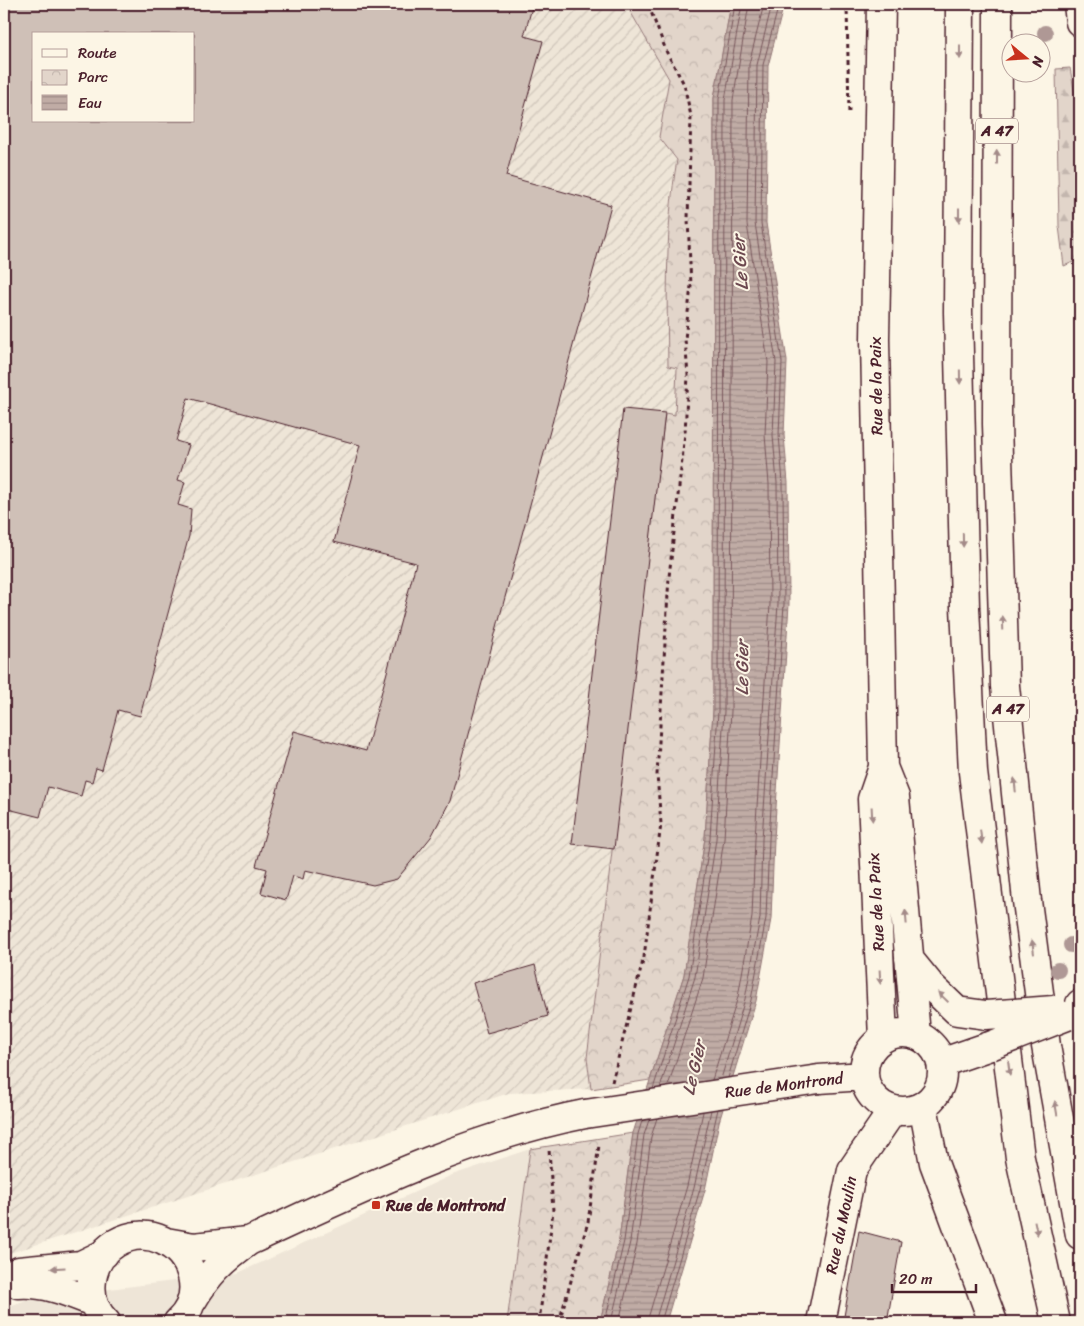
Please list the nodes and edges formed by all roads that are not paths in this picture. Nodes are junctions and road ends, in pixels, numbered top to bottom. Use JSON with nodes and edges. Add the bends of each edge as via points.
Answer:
{"nodes":[{"id":1,"x":881,"y":4,"type":"edge"},
{"id":2,"x":960,"y":4,"type":"edge"},
{"id":3,"x":998,"y":4,"type":"edge"},
{"id":4,"x":1078,"y":4,"type":"edge"},
{"id":5,"x":1080,"y":22,"type":"edge"},
{"id":6,"x":883,"y":767,"type":"junction"},
{"id":7,"x":909,"y":960,"type":"junction"},
{"id":8,"x":1072,"y":1008,"type":"edge"},
{"id":9,"x":916,"y":1035,"type":"junction"},
{"id":10,"x":883,"y":1038,"type":"junction"},
{"id":11,"x":941,"y":1063,"type":"junction"},
{"id":12,"x":864,"y":1076,"type":"junction"},
{"id":13,"x":923,"y":1106,"type":"junction"},
{"id":14,"x":893,"y":1110,"type":"junction"},
{"id":15,"x":1080,"y":1234,"type":"edge"},
{"id":16,"x":249,"y":1241,"type":"junction"},
{"id":17,"x":166,"y":1242,"type":"junction"},
{"id":18,"x":104,"y":1254,"type":"junction"},
{"id":19,"x":4,"y":1278,"type":"edge"},
{"id":20,"x":4,"y":1285,"type":"edge"},
{"id":21,"x":99,"y":1312,"type":"edge"},
{"id":22,"x":185,"y":1312,"type":"edge"},
{"id":23,"x":821,"y":1322,"type":"edge"},
{"id":24,"x":993,"y":1322,"type":"edge"},
{"id":25,"x":1056,"y":1322,"type":"edge"}],
"edges":[{"from":1,"to":6,"type":"main road","name":"Rue de la Paix","via":[[875,340]]},
{"from":2,"to":25,"type":"main road","number":"A 47","one_way":true,"via":[[958,312],[965,607],[973,772],[1020,1158]]},
{"from":15,"to":3,"type":"main road","number":"A 47","one_way":true,"via":[[1046,1046],[1027,901],[1006,686],[996,414]]},
{"from":4,"to":5,"type":"main road"},
{"from":7,"to":6,"type":"main road","name":"Rue de la Paix","one_way":true,"via":[[895,797]]},
{"from":6,"to":10,"type":"main road","name":"Rue de la Paix","one_way":true,"via":[[872,799]]},
{"from":8,"to":7,"type":"main road","one_way":true,"bridge":true,"via":[[986,1015],[957,1011]]},
{"from":7,"to":9,"type":"main road","name":"Rue de la Paix"},
{"from":8,"to":11,"type":"main road","bridge":true,"via":[[986,1047]]},
{"from":9,"to":10,"type":"main road","via":[[903,1032]]},
{"from":9,"to":11,"type":"main road","via":[[932,1046]]},
{"from":10,"to":12,"type":"main road","via":[[868,1054]]},
{"from":11,"to":13,"type":"main road","via":[[939,1087]]},
{"from":12,"to":14,"type":"main road","via":[[878,1103]]},
{"from":12,"to":16,"type":"main road","name":"Rue de Montrond","bridge":true,"via":[[819,1079],[546,1121],[424,1163]]},
{"from":13,"to":14,"type":"main road","via":[[908,1111]]},
{"from":13,"to":24,"type":"main road","via":[[934,1163]]},
{"from":14,"to":23,"type":"main road","name":"Rue du Moulin","via":[[852,1170]]},
{"from":16,"to":17,"type":"main road","name":"Rue de Montrond","via":[[194,1247]]},
{"from":16,"to":22,"type":"main road","name":"Rue de Montrond","via":[[227,1256],[206,1277]]},
{"from":17,"to":18,"type":"main road","name":"Rue de Montrond","via":[[150,1236],[133,1237],[116,1242]]},
{"from":17,"to":22,"type":"main road","via":[[180,1252],[189,1266],[194,1284]]},
{"from":18,"to":19,"type":"main road","name":"Rue de Montrond","one_way":true,"via":[[81,1265],[19,1270]]},
{"from":18,"to":21,"type":"main road","via":[[90,1287]]},
{"from":20,"to":21,"type":"main road","via":[[37,1284],[58,1288]]}]}
